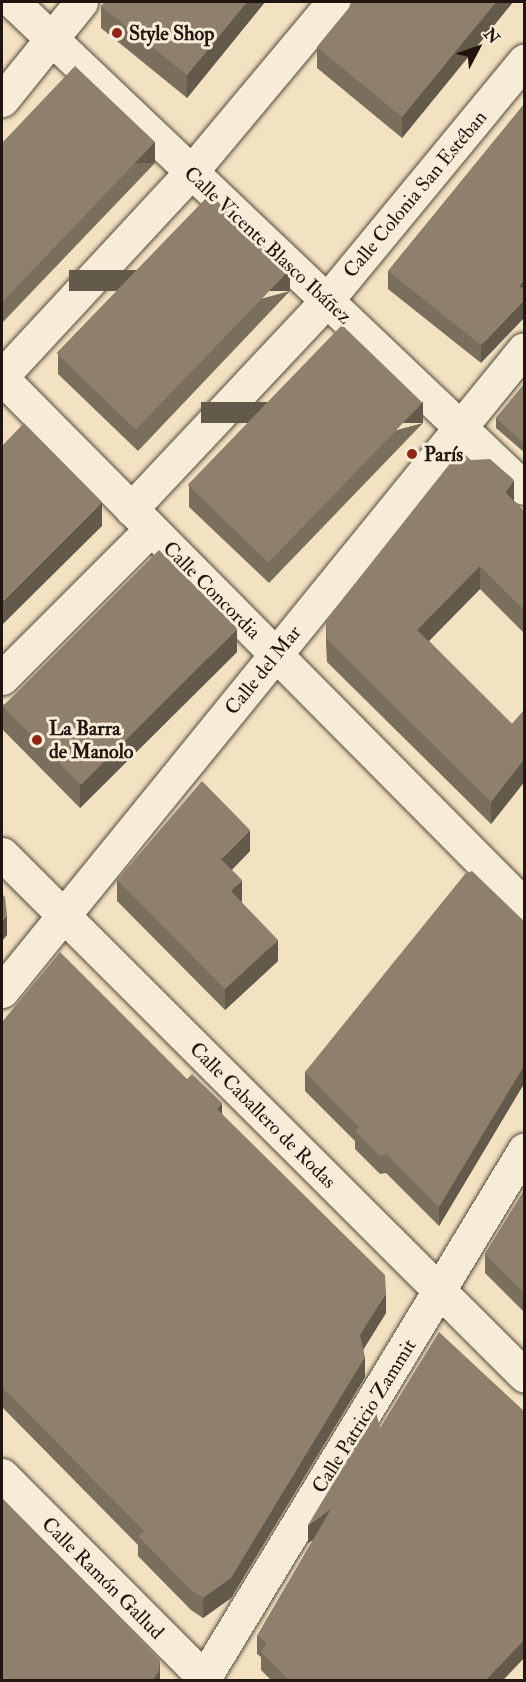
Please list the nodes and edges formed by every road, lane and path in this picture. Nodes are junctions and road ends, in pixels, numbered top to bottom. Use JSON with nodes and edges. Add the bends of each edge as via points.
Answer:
{"nodes":[{"id":1,"x":13,"y":2,"type":"edge"},
{"id":2,"x":81,"y":2,"type":"edge"},
{"id":3,"x":333,"y":2,"type":"edge"},
{"id":4,"x":51,"y":39,"type":"junction"},
{"id":5,"x":525,"y":61,"type":"edge"},
{"id":6,"x":2,"y":99,"type":"edge"},
{"id":7,"x":191,"y":172,"type":"junction"},
{"id":8,"x":327,"y":300,"type":"junction"},
{"id":9,"x":525,"y":349,"type":"edge"},
{"id":10,"x":6,"y":392,"type":"edge"},
{"id":11,"x":461,"y":428,"type":"junction"},
{"id":12,"x":525,"y":488,"type":"edge"},
{"id":13,"x":141,"y":519,"type":"junction"},
{"id":14,"x":276,"y":654,"type":"junction"},
{"id":15,"x":2,"y":678,"type":"edge"},
{"id":16,"x":2,"y":854,"type":"edge"},
{"id":17,"x":525,"y":904,"type":"edge"},
{"id":18,"x":62,"y":917,"type":"junction"},
{"id":19,"x":2,"y":991,"type":"edge"},
{"id":20,"x":525,"y":1150,"type":"edge"},
{"id":21,"x":441,"y":1291,"type":"junction"},
{"id":22,"x":525,"y":1376,"type":"edge"},
{"id":23,"x":2,"y":1475,"type":"edge"},
{"id":24,"x":204,"y":1680,"type":"edge"}],
"edges":[{"from":1,"to":4,"type":"street","name":"Calle Vicente Blasco Ibáñez"},
{"from":2,"to":4,"type":"street"},
{"from":3,"to":7,"type":"street"},
{"from":4,"to":6,"type":"street"},
{"from":4,"to":7,"type":"street","name":"Calle Vicente Blasco Ibáñez"},
{"from":5,"to":8,"type":"street","name":"Calle Colonia San Estéban"},
{"from":7,"to":8,"type":"street","name":"Calle Vicente Blasco Ibáñez"},
{"from":7,"to":10,"type":"street"},
{"from":8,"to":11,"type":"street","name":"Calle Vicente Blasco Ibáñez"},
{"from":8,"to":13,"type":"street","name":"Calle Colonia San Estéban"},
{"from":9,"to":11,"type":"street","name":"Calle del Mar"},
{"from":10,"to":13,"type":"street","name":"Calle Concordia"},
{"from":11,"to":12,"type":"street","name":"Calle Vicente Blasco Ibáñez"},
{"from":11,"to":14,"type":"street","name":"Calle del Mar"},
{"from":13,"to":14,"type":"street","name":"Calle Concordia"},
{"from":13,"to":15,"type":"street","name":"Calle Colonia San Estéban"},
{"from":14,"to":17,"type":"street","name":"Calle Concordia"},
{"from":14,"to":18,"type":"street","name":"Calle del Mar"},
{"from":16,"to":18,"type":"street","name":"Calle Caballero de Rodas"},
{"from":18,"to":19,"type":"street","name":"Calle del Mar"},
{"from":18,"to":21,"type":"street","name":"Calle Caballero de Rodas"},
{"from":20,"to":21,"type":"street","name":"Calle Patricio Zammit"},
{"from":21,"to":22,"type":"street","name":"Calle Caballero de Rodas"},
{"from":21,"to":24,"type":"street","name":"Calle Patricio Zammit"},
{"from":23,"to":24,"type":"street","name":"Calle Ramón Gallud"}]}
